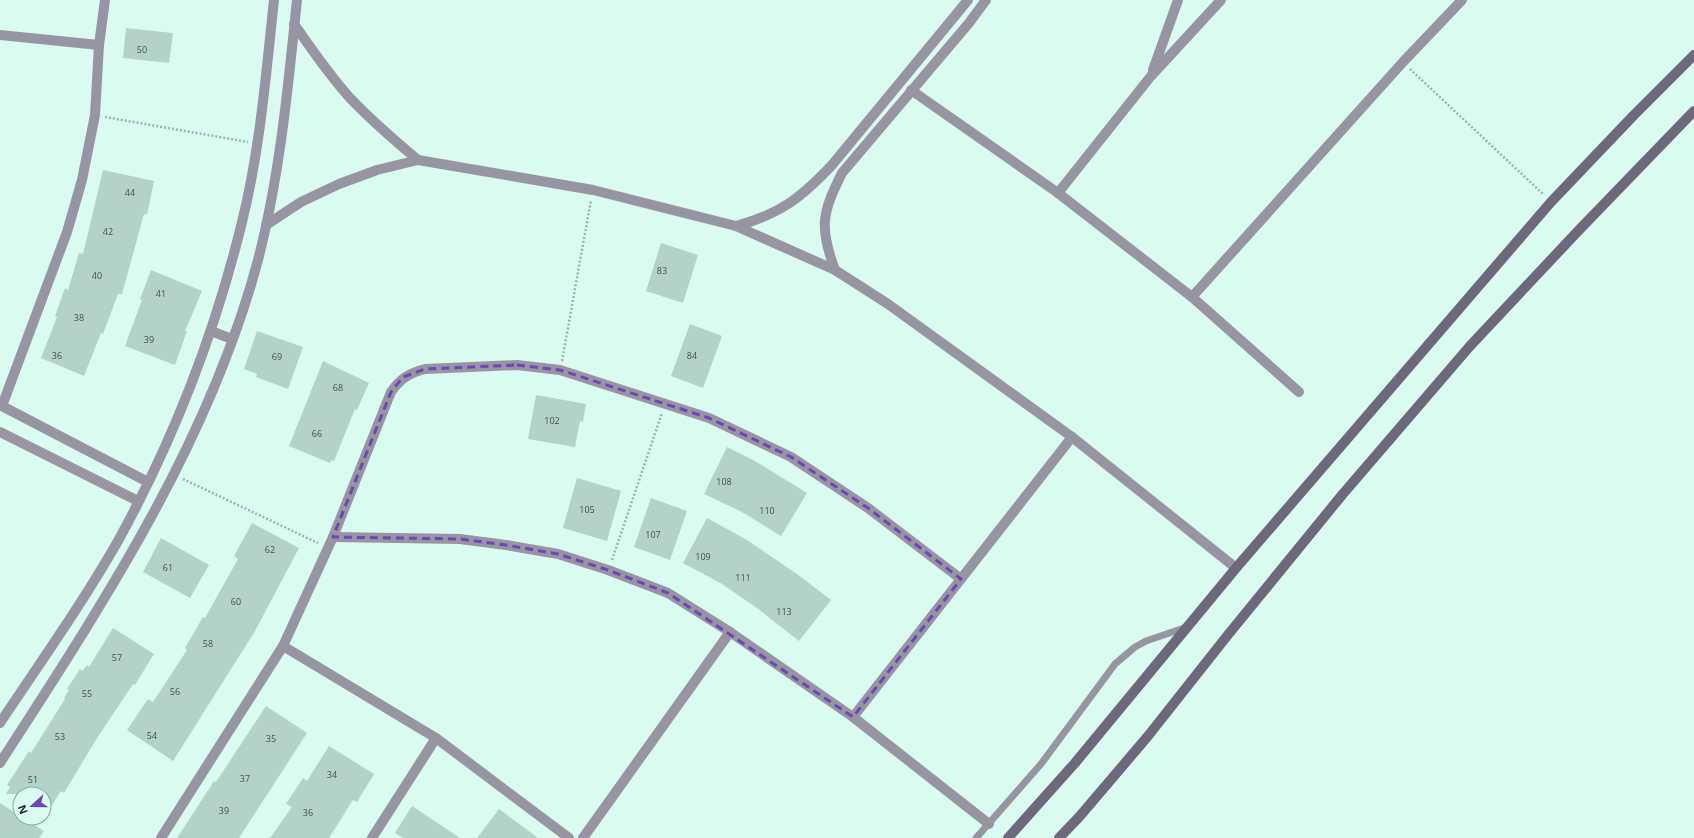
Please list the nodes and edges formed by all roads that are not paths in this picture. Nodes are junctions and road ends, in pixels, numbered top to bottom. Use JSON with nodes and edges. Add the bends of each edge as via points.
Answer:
{"nodes":[{"id":1,"x":105,"y":0,"type":"edge"},
{"id":2,"x":274,"y":0,"type":"edge"},
{"id":3,"x":297,"y":0,"type":"edge"},
{"id":4,"x":968,"y":0,"type":"edge"},
{"id":5,"x":986,"y":0,"type":"edge"},
{"id":6,"x":1178,"y":0,"type":"edge"},
{"id":7,"x":1221,"y":0,"type":"edge"},
{"id":8,"x":1462,"y":0,"type":"edge"},
{"id":9,"x":294,"y":24,"type":"junction"},
{"id":10,"x":0,"y":35,"type":"edge"},
{"id":11,"x":99,"y":45,"type":"junction"},
{"id":12,"x":1694,"y":55,"type":"edge"},
{"id":13,"x":1151,"y":76,"type":"junction"},
{"id":14,"x":910,"y":90,"type":"junction"},
{"id":15,"x":1694,"y":111,"type":"edge"},
{"id":16,"x":418,"y":160,"type":"junction"},
{"id":17,"x":832,"y":165,"type":"junction"},
{"id":18,"x":842,"y":172,"type":"junction"},
{"id":19,"x":1058,"y":193,"type":"junction"},
{"id":20,"x":266,"y":224,"type":"junction"},
{"id":21,"x":736,"y":226,"type":"junction"},
{"id":22,"x":835,"y":270,"type":"junction"},
{"id":23,"x":1192,"y":297,"type":"junction"},
{"id":24,"x":211,"y":331,"type":"junction"},
{"id":25,"x":232,"y":339,"type":"junction"},
{"id":26,"x":1299,"y":392,"type":"dead end"},
{"id":27,"x":1,"y":406,"type":"edge"},
{"id":28,"x":0,"y":432,"type":"edge"},
{"id":29,"x":1072,"y":437,"type":"junction"},
{"id":30,"x":148,"y":482,"type":"junction"},
{"id":31,"x":138,"y":501,"type":"junction"},
{"id":32,"x":333,"y":537,"type":"junction"},
{"id":33,"x":1236,"y":568,"type":"junction"},
{"id":34,"x":961,"y":579,"type":"junction"},
{"id":35,"x":1189,"y":626,"type":"junction"},
{"id":36,"x":730,"y":632,"type":"junction"},
{"id":37,"x":283,"y":646,"type":"junction"},
{"id":38,"x":854,"y":717,"type":"junction"},
{"id":39,"x":0,"y":723,"type":"edge"},
{"id":40,"x":436,"y":738,"type":"junction"},
{"id":41,"x":0,"y":763,"type":"edge"},
{"id":42,"x":989,"y":824,"type":"junction"},
{"id":43,"x":161,"y":838,"type":"edge"},
{"id":44,"x":372,"y":838,"type":"edge"},
{"id":45,"x":569,"y":838,"type":"edge"},
{"id":46,"x":583,"y":838,"type":"edge"},
{"id":47,"x":976,"y":838,"type":"edge"},
{"id":48,"x":1008,"y":838,"type":"edge"},
{"id":49,"x":1059,"y":838,"type":"edge"}],
"edges":[{"from":1,"to":11,"type":"street"},
{"from":2,"to":24,"type":"street","via":[[258,144],[243,221]]},
{"from":3,"to":9,"type":"street"},
{"from":4,"to":17,"type":"street"},
{"from":5,"to":14,"type":"street"},
{"from":6,"to":13,"type":"street"},
{"from":7,"to":13,"type":"street"},
{"from":8,"to":23,"type":"street"},
{"from":9,"to":16,"type":"street","via":[[320,62],[350,98],[382,130]]},
{"from":9,"to":20,"type":"street","via":[[278,162]]},
{"from":10,"to":11,"type":"street"},
{"from":11,"to":27,"type":"street","via":[[95,115],[82,180],[67,232]]},
{"from":12,"to":33,"type":"street","via":[[1551,202]]},
{"from":13,"to":19,"type":"street"},
{"from":14,"to":18,"type":"street"},
{"from":14,"to":19,"type":"street"},
{"from":15,"to":49,"type":"street","via":[[1470,346],[1342,495],[1148,736]]},
{"from":16,"to":20,"type":"street","via":[[377,170],[338,184],[301,202]]},
{"from":16,"to":21,"type":"street","via":[[593,190]]},
{"from":17,"to":18,"type":"street"},
{"from":17,"to":21,"type":"street","via":[[796,200],[764,218]]},
{"from":18,"to":22,"type":"street","via":[[830,196],[824,220],[825,237]]},
{"from":19,"to":23,"type":"street"},
{"from":20,"to":25,"type":"street","via":[[258,260]]},
{"from":21,"to":22,"type":"street"},
{"from":22,"to":29,"type":"street","via":[[888,304]]},
{"from":23,"to":26,"type":"street"},
{"from":24,"to":25,"type":"street"},
{"from":24,"to":30,"type":"street"},
{"from":25,"to":41,"type":"street","via":[[212,391],[174,475],[107,595]]},
{"from":27,"to":30,"type":"street"},
{"from":28,"to":31,"type":"street"},
{"from":29,"to":33,"type":"street"},
{"from":29,"to":34,"type":"street"},
{"from":30,"to":31,"type":"street"},
{"from":31,"to":39,"type":"street","via":[[91,586]]},
{"from":32,"to":34,"type":"street","via":[[391,392],[403,377],[425,369],[517,365],[560,370],[710,418],[791,457],[868,508]]},
{"from":32,"to":36,"type":"street","via":[[460,539],[506,544],[558,554],[668,593]]},
{"from":32,"to":37,"type":"street"},
{"from":33,"to":35,"type":"street"},
{"from":34,"to":38,"type":"street"},
{"from":35,"to":42,"type":"lane","via":[[1146,640],[1124,655],[1046,759]]},
{"from":35,"to":48,"type":"street","via":[[1071,769]]},
{"from":36,"to":38,"type":"street"},
{"from":36,"to":46,"type":"street"},
{"from":37,"to":40,"type":"street"},
{"from":37,"to":43,"type":"street"},
{"from":38,"to":42,"type":"street"},
{"from":40,"to":44,"type":"street"},
{"from":40,"to":45,"type":"street"},
{"from":42,"to":47,"type":"lane"}]}
